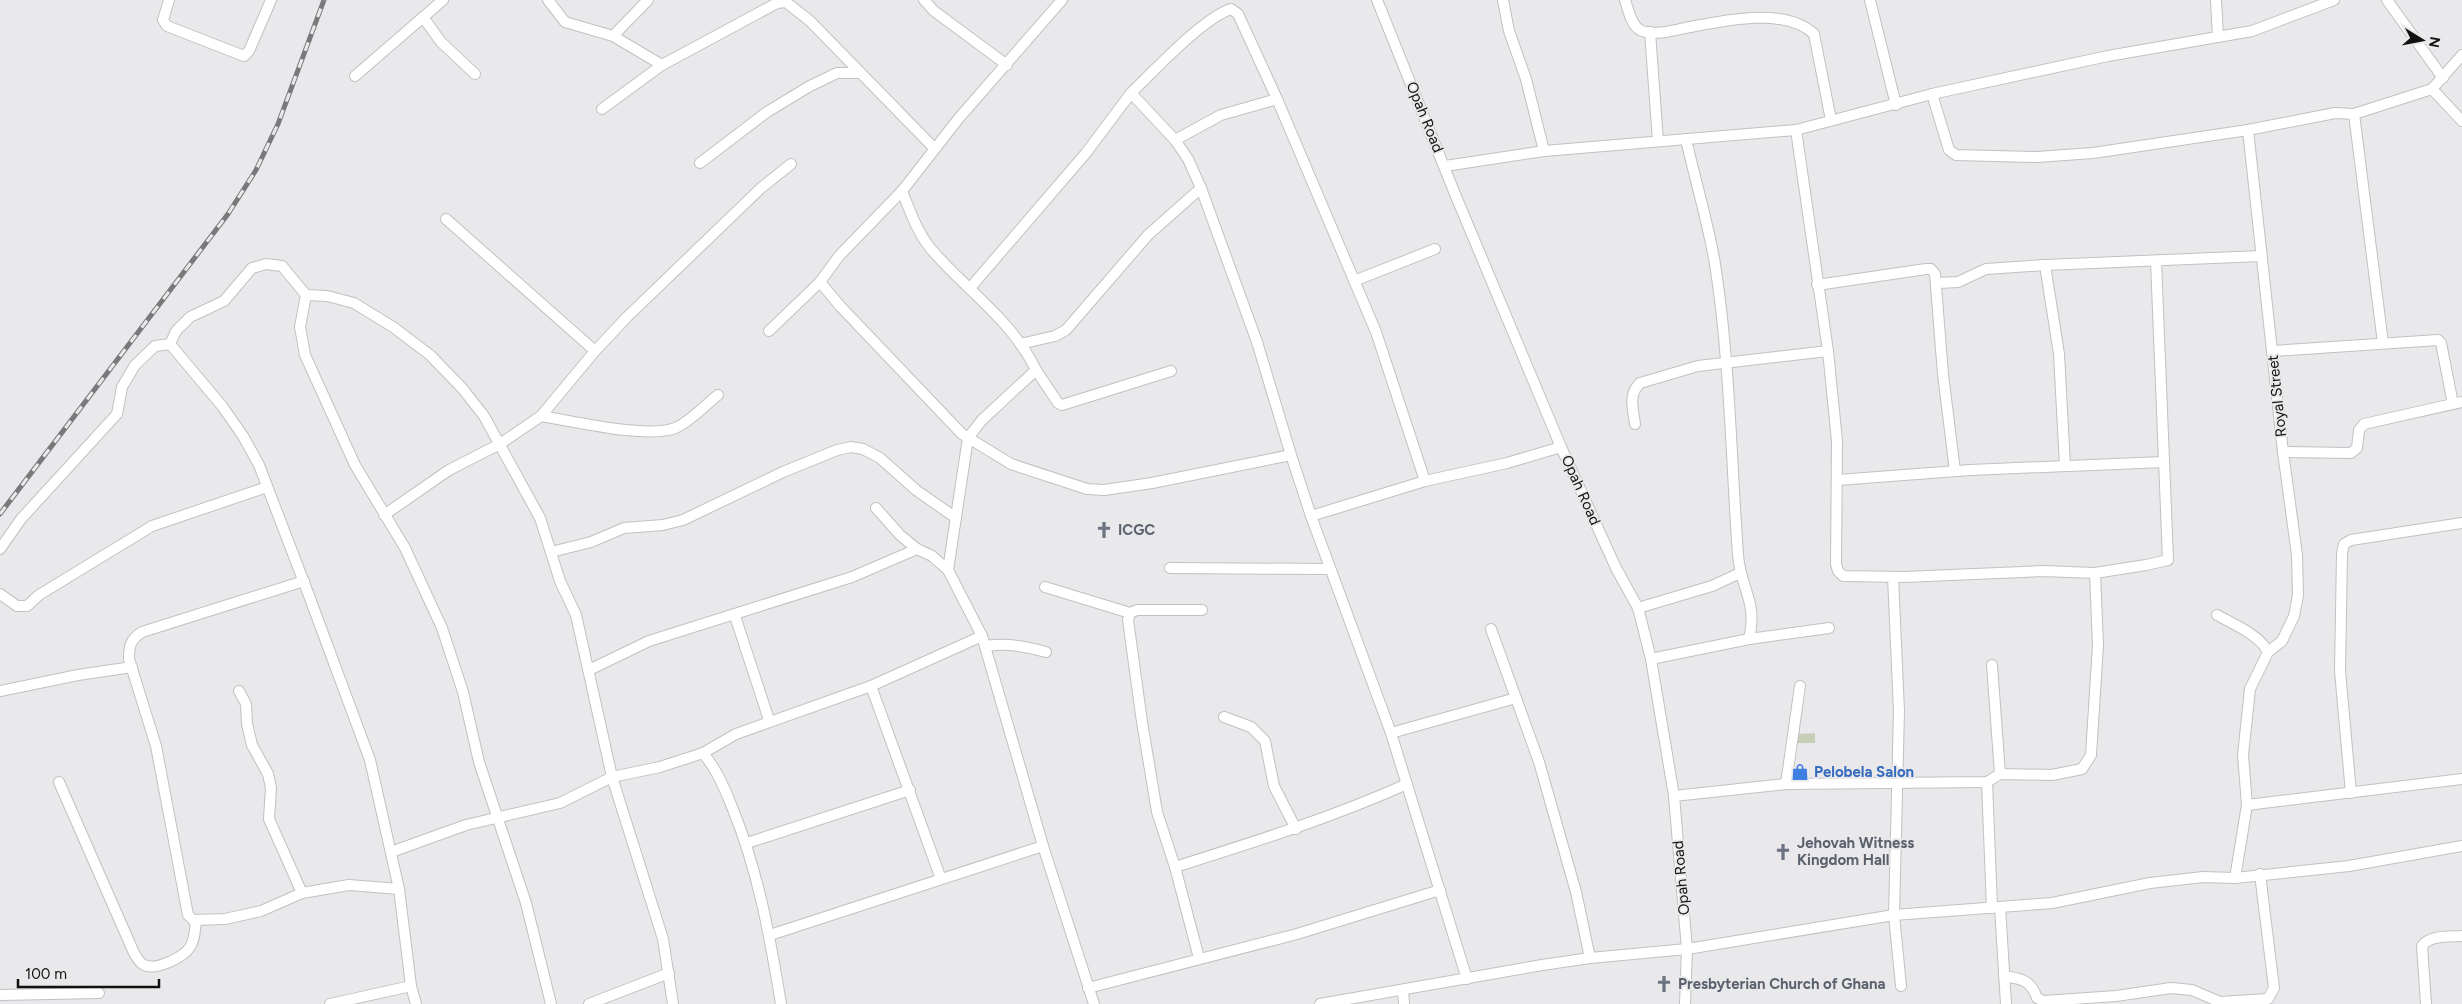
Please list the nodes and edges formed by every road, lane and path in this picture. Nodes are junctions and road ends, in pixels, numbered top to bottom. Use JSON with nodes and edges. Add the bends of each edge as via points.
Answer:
{"nodes":[{"id":1,"x":169,"y":0,"type":"edge"},
{"id":2,"x":271,"y":0,"type":"edge"},
{"id":3,"x":443,"y":0,"type":"edge"},
{"id":4,"x":548,"y":0,"type":"edge"},
{"id":5,"x":648,"y":0,"type":"edge"},
{"id":6,"x":924,"y":0,"type":"edge"},
{"id":7,"x":1062,"y":0,"type":"edge"},
{"id":8,"x":1377,"y":0,"type":"edge"},
{"id":9,"x":1503,"y":0,"type":"edge"},
{"id":10,"x":1624,"y":0,"type":"edge"},
{"id":11,"x":1870,"y":0,"type":"edge"},
{"id":12,"x":2216,"y":0,"type":"edge"},
{"id":13,"x":2334,"y":0,"type":"edge"},
{"id":14,"x":2387,"y":0,"type":"edge"},
{"id":15,"x":422,"y":17,"type":"junction"},
{"id":16,"x":1650,"y":32,"type":"junction"},
{"id":17,"x":613,"y":36,"type":"junction"},
{"id":18,"x":2218,"y":37,"type":"junction"},
{"id":19,"x":2462,"y":55,"type":"edge"},
{"id":20,"x":662,"y":65,"type":"junction"},
{"id":21,"x":1007,"y":65,"type":"junction"},
{"id":22,"x":859,"y":73,"type":"junction"},
{"id":23,"x":476,"y":74,"type":"dead end"},
{"id":24,"x":355,"y":76,"type":"dead end"},
{"id":25,"x":2442,"y":78,"type":"junction"},
{"id":26,"x":2432,"y":89,"type":"junction"},
{"id":27,"x":1131,"y":93,"type":"junction"},
{"id":28,"x":1932,"y":94,"type":"junction"},
{"id":29,"x":1277,"y":99,"type":"junction"},
{"id":30,"x":1896,"y":105,"type":"junction"},
{"id":31,"x":602,"y":109,"type":"dead end"},
{"id":32,"x":2354,"y":114,"type":"junction"},
{"id":33,"x":1831,"y":120,"type":"junction"},
{"id":34,"x":2462,"y":121,"type":"edge"},
{"id":35,"x":1796,"y":130,"type":"junction"},
{"id":36,"x":2248,"y":130,"type":"junction"},
{"id":37,"x":1686,"y":139,"type":"junction"},
{"id":38,"x":1175,"y":140,"type":"junction"},
{"id":39,"x":1658,"y":141,"type":"junction"},
{"id":40,"x":934,"y":148,"type":"junction"},
{"id":41,"x":1544,"y":151,"type":"junction"},
{"id":42,"x":700,"y":163,"type":"dead end"},
{"id":43,"x":791,"y":164,"type":"dead end"},
{"id":44,"x":1445,"y":166,"type":"junction"},
{"id":45,"x":1201,"y":188,"type":"junction"},
{"id":46,"x":902,"y":191,"type":"junction"},
{"id":47,"x":446,"y":218,"type":"dead end"},
{"id":48,"x":1435,"y":249,"type":"dead end"},
{"id":49,"x":2261,"y":256,"type":"junction"},
{"id":50,"x":2156,"y":262,"type":"junction"},
{"id":51,"x":2044,"y":266,"type":"junction"},
{"id":52,"x":1354,"y":281,"type":"junction"},
{"id":53,"x":820,"y":282,"type":"junction"},
{"id":54,"x":1938,"y":283,"type":"junction"},
{"id":55,"x":1817,"y":285,"type":"junction"},
{"id":56,"x":970,"y":288,"type":"junction"},
{"id":57,"x":306,"y":294,"type":"junction"},
{"id":58,"x":769,"y":331,"type":"dead end"},
{"id":59,"x":170,"y":344,"type":"junction"},
{"id":60,"x":1020,"y":344,"type":"junction"},
{"id":61,"x":2383,"y":344,"type":"junction"},
{"id":62,"x":1828,"y":350,"type":"junction"},
{"id":63,"x":595,"y":351,"type":"junction"},
{"id":64,"x":2273,"y":351,"type":"junction"},
{"id":65,"x":1726,"y":362,"type":"junction"},
{"id":66,"x":1036,"y":370,"type":"junction"},
{"id":67,"x":1171,"y":371,"type":"dead end"},
{"id":68,"x":718,"y":395,"type":"dead end"},
{"id":69,"x":2457,"y":403,"type":"edge"},
{"id":70,"x":541,"y":416,"type":"junction"},
{"id":71,"x":1635,"y":424,"type":"dead end"},
{"id":72,"x":968,"y":438,"type":"junction"},
{"id":73,"x":500,"y":444,"type":"junction"},
{"id":74,"x":1561,"y":447,"type":"junction"},
{"id":75,"x":2283,"y":452,"type":"junction"},
{"id":76,"x":1291,"y":455,"type":"junction"},
{"id":77,"x":2164,"y":462,"type":"junction"},
{"id":78,"x":2065,"y":466,"type":"junction"},
{"id":79,"x":1955,"y":471,"type":"junction"},
{"id":80,"x":1838,"y":480,"type":"junction"},
{"id":81,"x":1425,"y":481,"type":"junction"},
{"id":82,"x":267,"y":487,"type":"junction"},
{"id":83,"x":876,"y":508,"type":"dead end"},
{"id":84,"x":384,"y":515,"type":"junction"},
{"id":85,"x":1311,"y":516,"type":"junction"},
{"id":86,"x":956,"y":518,"type":"junction"},
{"id":87,"x":2462,"y":522,"type":"edge"},
{"id":88,"x":0,"y":549,"type":"edge"},
{"id":89,"x":917,"y":549,"type":"junction"},
{"id":90,"x":551,"y":552,"type":"junction"},
{"id":91,"x":1170,"y":568,"type":"dead end"},
{"id":92,"x":1330,"y":569,"type":"junction"},
{"id":93,"x":948,"y":570,"type":"junction"},
{"id":94,"x":1740,"y":573,"type":"junction"},
{"id":95,"x":2095,"y":573,"type":"junction"},
{"id":96,"x":1893,"y":577,"type":"junction"},
{"id":97,"x":304,"y":580,"type":"junction"},
{"id":98,"x":1045,"y":587,"type":"dead end"},
{"id":99,"x":0,"y":594,"type":"edge"},
{"id":100,"x":1638,"y":608,"type":"junction"},
{"id":101,"x":1202,"y":610,"type":"dead end"},
{"id":102,"x":1130,"y":613,"type":"junction"},
{"id":103,"x":2217,"y":615,"type":"dead end"},
{"id":104,"x":735,"y":616,"type":"junction"},
{"id":105,"x":1829,"y":628,"type":"dead end"},
{"id":106,"x":1491,"y":629,"type":"dead end"},
{"id":107,"x":1749,"y":639,"type":"junction"},
{"id":108,"x":983,"y":641,"type":"junction"},
{"id":109,"x":1046,"y":652,"type":"dead end"},
{"id":110,"x":2268,"y":652,"type":"junction"},
{"id":111,"x":1651,"y":660,"type":"junction"},
{"id":112,"x":1992,"y":665,"type":"dead end"},
{"id":113,"x":132,"y":667,"type":"junction"},
{"id":114,"x":589,"y":670,"type":"junction"},
{"id":115,"x":871,"y":686,"type":"junction"},
{"id":116,"x":1800,"y":686,"type":"dead end"},
{"id":117,"x":239,"y":691,"type":"dead end"},
{"id":118,"x":0,"y":692,"type":"edge"},
{"id":119,"x":1516,"y":698,"type":"junction"},
{"id":120,"x":1224,"y":717,"type":"dead end"},
{"id":121,"x":769,"y":720,"type":"junction"},
{"id":122,"x":1391,"y":733,"type":"junction"},
{"id":123,"x":703,"y":753,"type":"junction"},
{"id":124,"x":2000,"y":774,"type":"junction"},
{"id":125,"x":612,"y":777,"type":"junction"},
{"id":126,"x":2462,"y":779,"type":"edge"},
{"id":127,"x":59,"y":782,"type":"dead end"},
{"id":128,"x":1987,"y":782,"type":"junction"},
{"id":129,"x":1896,"y":783,"type":"junction"},
{"id":130,"x":1406,"y":784,"type":"junction"},
{"id":131,"x":1786,"y":784,"type":"junction"},
{"id":132,"x":910,"y":790,"type":"junction"},
{"id":133,"x":2352,"y":793,"type":"junction"},
{"id":134,"x":1674,"y":796,"type":"junction"},
{"id":135,"x":2247,"y":805,"type":"junction"},
{"id":136,"x":498,"y":818,"type":"junction"},
{"id":137,"x":1296,"y":829,"type":"junction"},
{"id":138,"x":747,"y":843,"type":"junction"},
{"id":139,"x":1043,"y":846,"type":"junction"},
{"id":140,"x":2462,"y":846,"type":"edge"},
{"id":141,"x":391,"y":852,"type":"junction"},
{"id":142,"x":1175,"y":867,"type":"junction"},
{"id":143,"x":2260,"y":874,"type":"junction"},
{"id":144,"x":2235,"y":878,"type":"junction"},
{"id":145,"x":941,"y":879,"type":"junction"},
{"id":146,"x":399,"y":889,"type":"junction"},
{"id":147,"x":1440,"y":890,"type":"junction"},
{"id":148,"x":302,"y":893,"type":"junction"},
{"id":149,"x":1996,"y":908,"type":"junction"},
{"id":150,"x":1894,"y":915,"type":"junction"},
{"id":151,"x":196,"y":920,"type":"junction"},
{"id":152,"x":770,"y":934,"type":"junction"},
{"id":153,"x":2462,"y":936,"type":"edge"},
{"id":154,"x":1686,"y":949,"type":"junction"},
{"id":155,"x":1199,"y":958,"type":"junction"},
{"id":156,"x":1590,"y":958,"type":"junction"},
{"id":157,"x":669,"y":973,"type":"junction"},
{"id":158,"x":2004,"y":976,"type":"junction"},
{"id":159,"x":1467,"y":979,"type":"junction"},
{"id":160,"x":411,"y":986,"type":"junction"},
{"id":161,"x":1901,"y":986,"type":"dead end"},
{"id":162,"x":1088,"y":988,"type":"junction"},
{"id":163,"x":1403,"y":990,"type":"junction"},
{"id":164,"x":99,"y":993,"type":"dead end"},
{"id":165,"x":0,"y":995,"type":"edge"},
{"id":166,"x":2116,"y":996,"type":"junction"},
{"id":167,"x":2039,"y":1001,"type":"edge"},
{"id":168,"x":2220,"y":1003,"type":"edge"},
{"id":169,"x":330,"y":1004,"type":"edge"},
{"id":170,"x":416,"y":1004,"type":"edge"},
{"id":171,"x":551,"y":1004,"type":"edge"},
{"id":172,"x":589,"y":1004,"type":"edge"},
{"id":173,"x":673,"y":1004,"type":"edge"},
{"id":174,"x":781,"y":1004,"type":"edge"},
{"id":175,"x":1094,"y":1004,"type":"edge"},
{"id":176,"x":1320,"y":1004,"type":"edge"},
{"id":177,"x":1404,"y":1004,"type":"edge"},
{"id":178,"x":1685,"y":1004,"type":"edge"},
{"id":179,"x":2006,"y":1004,"type":"edge"},
{"id":180,"x":2110,"y":1004,"type":"edge"},
{"id":181,"x":2426,"y":1004,"type":"edge"}],
"edges":[{"from":1,"to":2,"type":"street","via":[[163,20],[167,26],[244,56]]},
{"from":3,"to":15,"type":"street"},
{"from":4,"to":17,"type":"street","via":[[566,22]]},
{"from":5,"to":17,"type":"street"},
{"from":6,"to":21,"type":"street"},
{"from":7,"to":21,"type":"street"},
{"from":8,"to":44,"type":"street","name":"Opah Road"},
{"from":9,"to":41,"type":"street"},
{"from":10,"to":16,"type":"street","via":[[1635,26]]},
{"from":11,"to":30,"type":"street"},
{"from":12,"to":18,"type":"street"},
{"from":13,"to":18,"type":"street","via":[[2252,31]]},
{"from":14,"to":25,"type":"street"},
{"from":15,"to":23,"type":"street","via":[[441,42]]},
{"from":15,"to":24,"type":"street"},
{"from":16,"to":33,"type":"street","via":[[1668,32],[1746,18],[1806,26],[1814,34]]},
{"from":16,"to":39,"type":"street"},
{"from":17,"to":20,"type":"street"},
{"from":18,"to":28,"type":"street","via":[[2108,56]]},
{"from":19,"to":25,"type":"street"},
{"from":20,"to":22,"type":"street","via":[[777,3],[786,2],[810,21]]},
{"from":20,"to":31,"type":"street"},
{"from":21,"to":40,"type":"street"},
{"from":22,"to":40,"type":"street"},
{"from":22,"to":42,"type":"street","via":[[837,73],[810,86],[767,112]]},
{"from":25,"to":26,"type":"street"},
{"from":26,"to":32,"type":"street"},
{"from":26,"to":34,"type":"street"},
{"from":27,"to":29,"type":"street","via":[[1221,12],[1231,9],[1238,14]]},
{"from":27,"to":38,"type":"street"},
{"from":27,"to":56,"type":"street","via":[[1086,152]]},
{"from":28,"to":30,"type":"street"},
{"from":28,"to":36,"type":"street","via":[[1949,150],[1956,154],[2037,157],[2093,153]]},
{"from":29,"to":38,"type":"street","via":[[1221,115]]},
{"from":29,"to":52,"type":"street"},
{"from":30,"to":33,"type":"street"},
{"from":32,"to":36,"type":"street","via":[[2335,113]]},
{"from":32,"to":61,"type":"street"},
{"from":33,"to":35,"type":"street"},
{"from":35,"to":37,"type":"street"},
{"from":35,"to":55,"type":"street"},
{"from":36,"to":49,"type":"street","name":"Royal Street"},
{"from":37,"to":39,"type":"street"},
{"from":37,"to":65,"type":"street","via":[[1714,263]]},
{"from":38,"to":45,"type":"street"},
{"from":39,"to":41,"type":"street"},
{"from":40,"to":46,"type":"street"},
{"from":41,"to":44,"type":"street"},
{"from":43,"to":63,"type":"street","via":[[761,188]]},
{"from":44,"to":74,"type":"street","name":"Opah Road"},
{"from":45,"to":60,"type":"street","via":[[1148,235],[1066,330],[1056,336]]},
{"from":45,"to":76,"type":"street","via":[[1257,342]]},
{"from":46,"to":53,"type":"street","via":[[839,256]]},
{"from":46,"to":56,"type":"street","via":[[913,219],[931,248]]},
{"from":47,"to":63,"type":"street"},
{"from":48,"to":52,"type":"street"},
{"from":49,"to":50,"type":"street"},
{"from":49,"to":64,"type":"street","name":"Royal Street"},
{"from":50,"to":51,"type":"street"},
{"from":50,"to":77,"type":"street"},
{"from":51,"to":54,"type":"street","via":[[1986,269],[1958,282]]},
{"from":51,"to":78,"type":"street","via":[[2059,354]]},
{"from":52,"to":81,"type":"street","via":[[1376,332]]},
{"from":53,"to":58,"type":"street"},
{"from":53,"to":72,"type":"street"},
{"from":54,"to":55,"type":"street","via":[[1931,269],[1926,269]]},
{"from":54,"to":79,"type":"street","via":[[1943,374]]},
{"from":55,"to":62,"type":"street"},
{"from":56,"to":60,"type":"street"},
{"from":57,"to":59,"type":"street","via":[[282,266],[266,264],[252,268],[224,301],[190,317],[176,331]]},
{"from":57,"to":73,"type":"street","via":[[354,303],[430,355],[462,388]]},
{"from":57,"to":84,"type":"street","via":[[300,327],[305,355],[356,465]]},
{"from":59,"to":82,"type":"street","via":[[243,436]]},
{"from":59,"to":88,"type":"street","via":[[155,346],[135,365],[122,387],[117,414],[21,519]]},
{"from":60,"to":66,"type":"street"},
{"from":61,"to":64,"type":"street"},
{"from":61,"to":69,"type":"street","via":[[2438,340]]},
{"from":62,"to":65,"type":"street"},
{"from":62,"to":80,"type":"street"},
{"from":63,"to":70,"type":"street"},
{"from":64,"to":75,"type":"street","name":"Royal Street"},
{"from":65,"to":71,"type":"street","via":[[1698,366],[1640,383],[1631,398]]},
{"from":65,"to":94,"type":"street"},
{"from":66,"to":67,"type":"street","via":[[1062,405]]},
{"from":66,"to":72,"type":"street","via":[[982,420]]},
{"from":68,"to":70,"type":"street","via":[[677,428],[664,431],[641,431]]},
{"from":69,"to":75,"type":"street","via":[[2364,424],[2359,430],[2357,448],[2351,453]]},
{"from":70,"to":73,"type":"street"},
{"from":72,"to":76,"type":"street","via":[[1011,464],[1087,488],[1104,490]]},
{"from":72,"to":86,"type":"street"},
{"from":73,"to":84,"type":"street","via":[[449,470]]},
{"from":73,"to":90,"type":"street","via":[[540,518]]},
{"from":74,"to":81,"type":"street"},
{"from":74,"to":100,"type":"street","name":"Opah Road","via":[[1616,568]]},
{"from":75,"to":110,"type":"street","name":"Royal Street","via":[[2297,555],[2298,595],[2294,616],[2282,641]]},
{"from":76,"to":85,"type":"street"},
{"from":77,"to":78,"type":"street"},
{"from":77,"to":95,"type":"street","via":[[2168,560]]},
{"from":78,"to":79,"type":"street"},
{"from":79,"to":80,"type":"street"},
{"from":80,"to":96,"type":"street","via":[[1838,571],[1843,576]]},
{"from":81,"to":85,"type":"street"},
{"from":82,"to":97,"type":"street"},
{"from":82,"to":99,"type":"street","via":[[152,526],[39,595],[27,606],[17,606]]},
{"from":83,"to":89,"type":"street"},
{"from":84,"to":136,"type":"street","via":[[405,548],[442,628]]},
{"from":85,"to":92,"type":"street"},
{"from":86,"to":90,"type":"street","via":[[916,490],[880,458],[851,447],[783,472],[683,520],[624,528],[592,542]]},
{"from":86,"to":93,"type":"street"},
{"from":87,"to":133,"type":"street","via":[[2351,540],[2344,544],[2340,671]]},
{"from":89,"to":93,"type":"street","via":[[932,556]]},
{"from":89,"to":104,"type":"street","via":[[852,577]]},
{"from":90,"to":114,"type":"street","via":[[576,615]]},
{"from":91,"to":92,"type":"street"},
{"from":92,"to":122,"type":"street"},
{"from":93,"to":108,"type":"street"},
{"from":94,"to":100,"type":"street","via":[[1712,586]]},
{"from":94,"to":107,"type":"street","via":[[1752,608]]},
{"from":95,"to":96,"type":"street","via":[[2043,571]]},
{"from":95,"to":124,"type":"street","via":[[2098,645],[2090,755],[2082,769],[2052,775]]},
{"from":96,"to":129,"type":"street","via":[[1898,711]]},
{"from":97,"to":113,"type":"street","via":[[142,632],[132,638],[129,646]]},
{"from":97,"to":141,"type":"street","via":[[370,760]]},
{"from":98,"to":102,"type":"street"},
{"from":100,"to":111,"type":"street","name":"Opah Road"},
{"from":101,"to":102,"type":"street","via":[[1137,610]]},
{"from":102,"to":142,"type":"street","via":[[1128,620],[1143,731],[1158,812]]},
{"from":103,"to":110,"type":"street","via":[[2243,630]]},
{"from":104,"to":114,"type":"street","via":[[649,641]]},
{"from":104,"to":121,"type":"street"},
{"from":105,"to":107,"type":"street"},
{"from":106,"to":119,"type":"street"},
{"from":107,"to":111,"type":"street"},
{"from":108,"to":109,"type":"street","via":[[1022,645]]},
{"from":108,"to":115,"type":"street"},
{"from":108,"to":139,"type":"street"},
{"from":110,"to":135,"type":"street","name":"Royal Street","via":[[2250,689],[2247,707],[2243,755]]},
{"from":111,"to":134,"type":"street","name":"Opah Road"},
{"from":112,"to":124,"type":"street"},
{"from":113,"to":118,"type":"street"},
{"from":113,"to":151,"type":"street","via":[[156,746],[188,915]]},
{"from":114,"to":125,"type":"street"},
{"from":115,"to":121,"type":"street"},
{"from":115,"to":132,"type":"street"},
{"from":116,"to":131,"type":"street"},
{"from":117,"to":148,"type":"street","via":[[246,704],[252,745],[268,774],[271,788],[269,819]]},
{"from":119,"to":122,"type":"street"},
{"from":119,"to":156,"type":"street","via":[[1558,825]]},
{"from":120,"to":137,"type":"street","via":[[1251,727],[1265,741],[1274,786]]},
{"from":121,"to":123,"type":"street"},
{"from":122,"to":130,"type":"street"},
{"from":123,"to":125,"type":"street","via":[[660,768]]},
{"from":123,"to":138,"type":"street","via":[[716,768]]},
{"from":124,"to":128,"type":"street"},
{"from":125,"to":136,"type":"street","via":[[560,803]]},
{"from":125,"to":157,"type":"street","via":[[663,939]]},
{"from":126,"to":133,"type":"street"},
{"from":127,"to":151,"type":"street","via":[[140,962],[154,966],[185,953],[193,941]]},
{"from":128,"to":129,"type":"street"},
{"from":128,"to":149,"type":"street"},
{"from":129,"to":131,"type":"street"},
{"from":129,"to":150,"type":"street"},
{"from":130,"to":137,"type":"street"},
{"from":130,"to":147,"type":"street"},
{"from":131,"to":134,"type":"street"},
{"from":132,"to":138,"type":"street"},
{"from":132,"to":145,"type":"street"},
{"from":133,"to":135,"type":"street"},
{"from":134,"to":154,"type":"street","name":"Opah Road"},
{"from":135,"to":144,"type":"street","name":"Royal Street"},
{"from":136,"to":141,"type":"street","via":[[459,827]]},
{"from":136,"to":171,"type":"street","via":[[526,902]]},
{"from":137,"to":142,"type":"street"},
{"from":138,"to":152,"type":"street"},
{"from":139,"to":145,"type":"street"},
{"from":139,"to":162,"type":"street"},
{"from":140,"to":143,"type":"street","via":[[2350,866]]},
{"from":141,"to":146,"type":"street"},
{"from":142,"to":155,"type":"street"},
{"from":143,"to":144,"type":"street"},
{"from":143,"to":168,"type":"street","via":[[2274,988],[2272,995],[2264,1000]]},
{"from":144,"to":149,"type":"street","via":[[2203,877],[2159,882],[2052,903]]},
{"from":145,"to":152,"type":"street"},
{"from":146,"to":148,"type":"street","via":[[349,885]]},
{"from":146,"to":160,"type":"street"},
{"from":147,"to":155,"type":"street","via":[[1297,934]]},
{"from":147,"to":159,"type":"street"},
{"from":148,"to":151,"type":"street","via":[[261,911],[225,919]]},
{"from":149,"to":150,"type":"street"},
{"from":149,"to":158,"type":"street"},
{"from":150,"to":154,"type":"street"},
{"from":150,"to":161,"type":"street"},
{"from":152,"to":174,"type":"street"},
{"from":153,"to":181,"type":"street","via":[[2440,938],[2422,946]]},
{"from":154,"to":156,"type":"street"},
{"from":154,"to":178,"type":"street","name":"Opah Road"},
{"from":155,"to":162,"type":"street"},
{"from":156,"to":159,"type":"street"},
{"from":157,"to":172,"type":"street"},
{"from":157,"to":173,"type":"street"},
{"from":158,"to":167,"type":"street","via":[[2025,979],[2034,988]]},
{"from":158,"to":179,"type":"street"},
{"from":159,"to":163,"type":"street"},
{"from":160,"to":169,"type":"street"},
{"from":160,"to":170,"type":"street"},
{"from":162,"to":175,"type":"street"},
{"from":163,"to":176,"type":"street"},
{"from":163,"to":177,"type":"street"},
{"from":164,"to":165,"type":"street"},
{"from":166,"to":167,"type":"street"},
{"from":166,"to":168,"type":"street","via":[[2172,988],[2192,990]]},
{"from":166,"to":180,"type":"street"}]}
